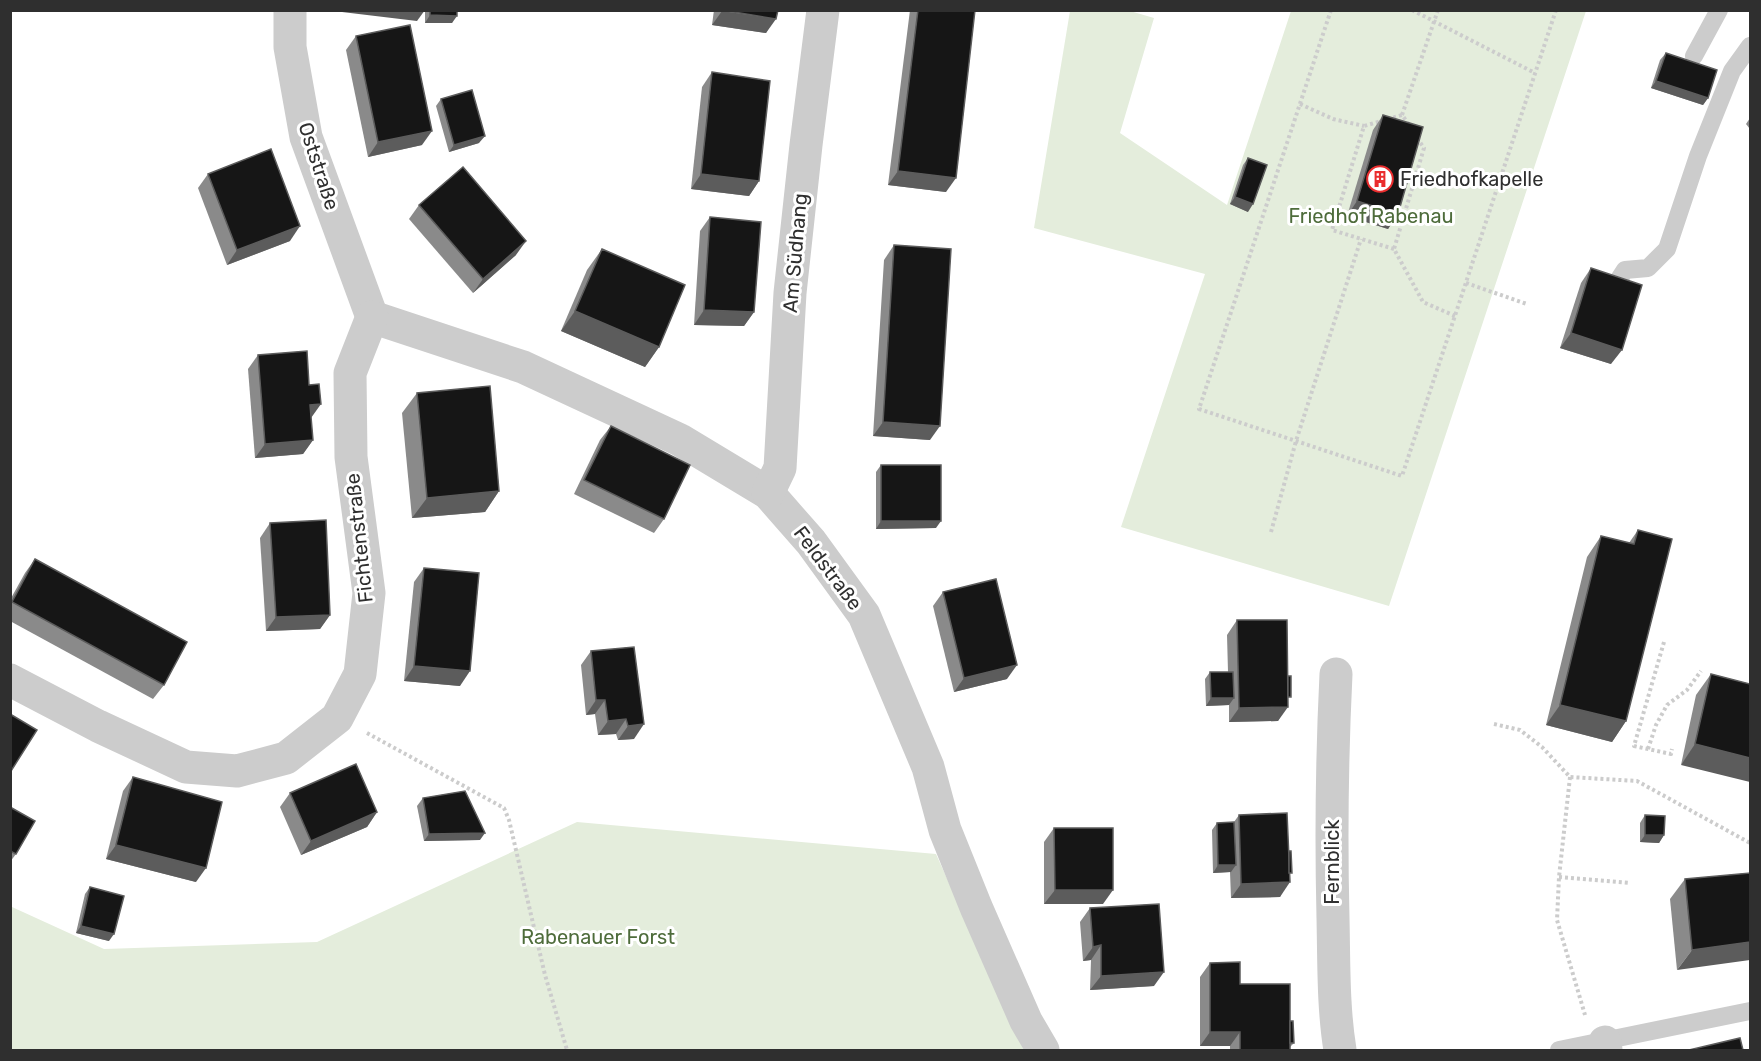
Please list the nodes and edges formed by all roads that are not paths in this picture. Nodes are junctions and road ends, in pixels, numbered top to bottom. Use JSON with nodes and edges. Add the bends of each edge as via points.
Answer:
{"nodes":[{"id":1,"x":290,"y":10,"type":"edge"},
{"id":2,"x":824,"y":10,"type":"edge"},
{"id":3,"x":1719,"y":10,"type":"edge"},
{"id":4,"x":1750,"y":46,"type":"edge"},
{"id":5,"x":1694,"y":56,"type":"dead end"},
{"id":6,"x":1614,"y":287,"type":"edge"},
{"id":7,"x":372,"y":317,"type":"junction"},
{"id":8,"x":768,"y":493,"type":"junction"},
{"id":9,"x":1336,"y":674,"type":"dead end"},
{"id":10,"x":10,"y":680,"type":"edge"},
{"id":11,"x":1750,"y":1011,"type":"edge"},
{"id":12,"x":1602,"y":1046,"type":"edge"},
{"id":13,"x":1043,"y":1050,"type":"edge"},
{"id":14,"x":1340,"y":1050,"type":"edge"},
{"id":15,"x":1559,"y":1050,"type":"edge"}],
"edges":[{"from":1,"to":7,"type":"street","name":"Oststraße","via":[[290,47],[306,137]]},
{"from":2,"to":8,"type":"street","name":"Am Südhang","via":[[790,293],[780,468]]},
{"from":3,"to":5,"type":"lane"},
{"from":4,"to":6,"type":"lane","via":[[1732,71],[1667,249],[1648,268],[1625,270]]},
{"from":7,"to":8,"type":"street","name":"Feldstraße","via":[[523,367],[680,440]]},
{"from":7,"to":10,"type":"street","name":"Fichtenstraße","via":[[350,373],[351,457],[369,593],[360,674],[337,717],[286,758],[237,771],[186,767]]},
{"from":8,"to":13,"type":"street","name":"Feldstraße","via":[[811,542],[864,615],[928,767],[945,830],[976,907],[1026,1021]]},
{"from":9,"to":14,"type":"street","name":"Fernblick","via":[[1332,850],[1335,1020]]},
{"from":11,"to":12,"type":"lane"},
{"from":12,"to":15,"type":"lane"}]}
